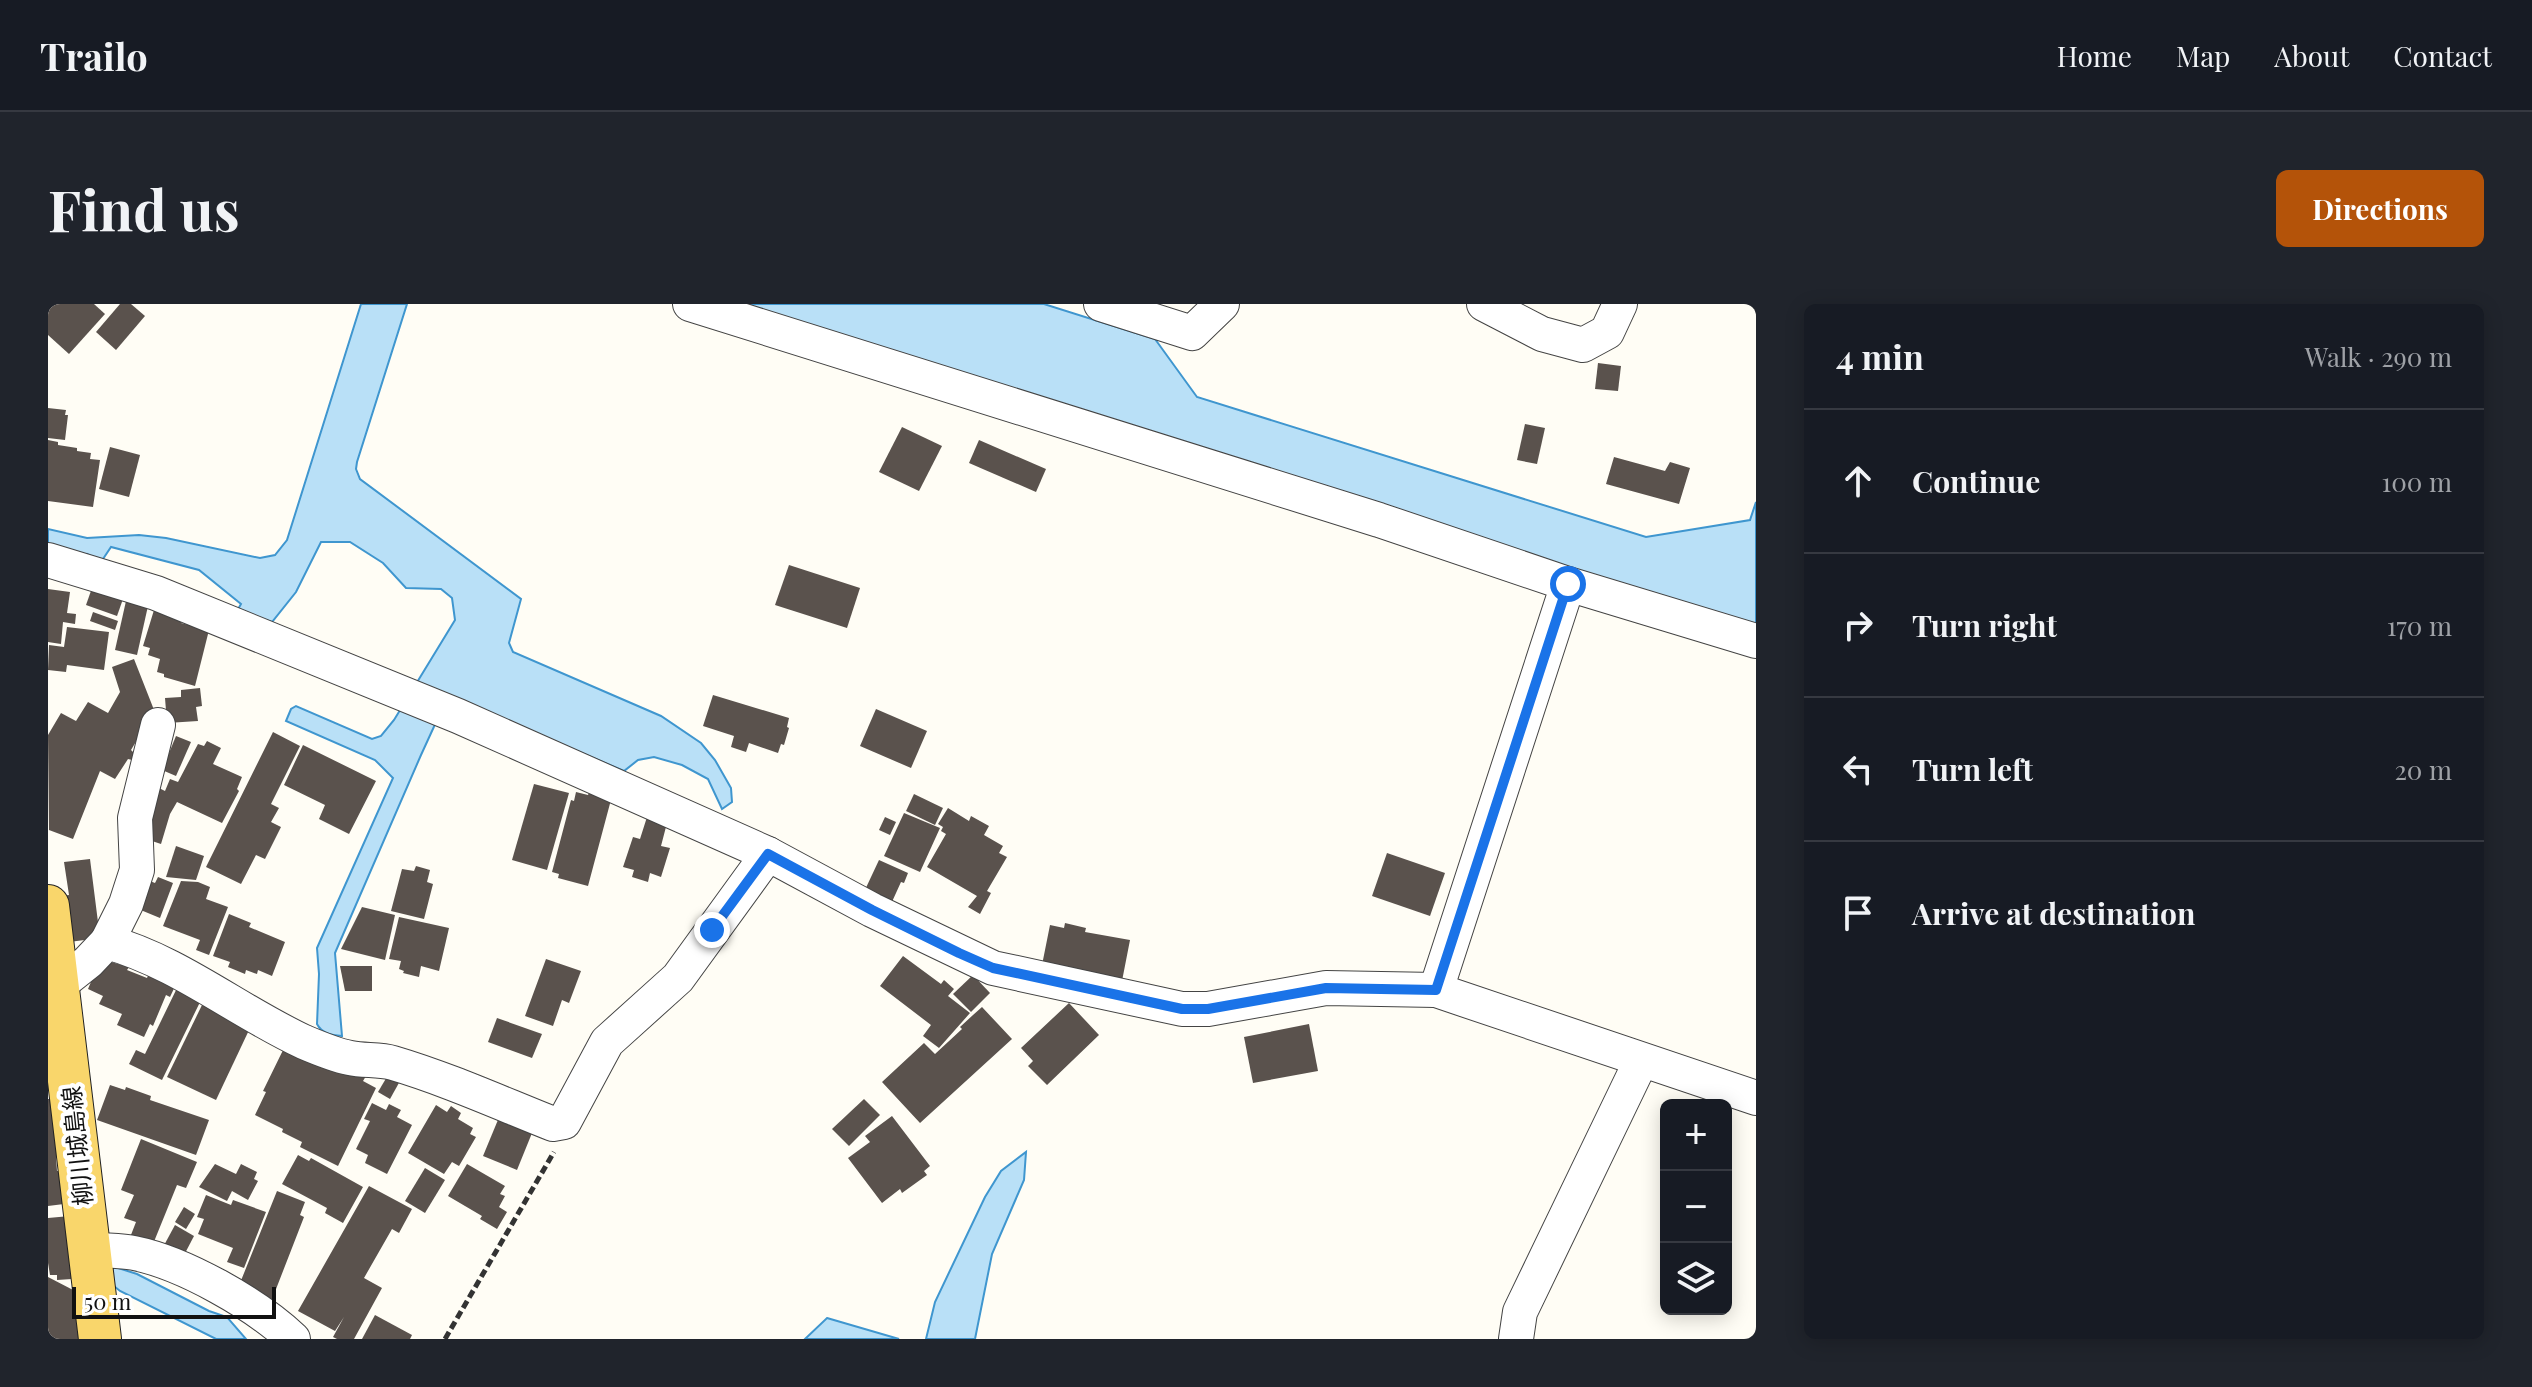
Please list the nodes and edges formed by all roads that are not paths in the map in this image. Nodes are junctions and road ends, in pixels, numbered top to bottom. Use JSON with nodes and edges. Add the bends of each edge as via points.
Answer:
{"nodes":[{"id":1,"x":690,"y":304,"type":"edge"},
{"id":2,"x":1222,"y":304,"type":"edge"},
{"id":3,"x":1484,"y":304,"type":"edge"},
{"id":4,"x":1620,"y":304,"type":"edge"},
{"id":5,"x":1105,"y":305,"type":"edge"},
{"id":6,"x":48,"y":560,"type":"edge"},
{"id":7,"x":1568,"y":584,"type":"junction"},
{"id":8,"x":1756,"y":641,"type":"edge"},
{"id":9,"x":158,"y":725,"type":"dead end"},
{"id":10,"x":768,"y":854,"type":"junction"},
{"id":11,"x":48,"y":906,"type":"edge"},
{"id":12,"x":107,"y":942,"type":"junction"},
{"id":13,"x":59,"y":985,"type":"junction"},
{"id":14,"x":1436,"y":990,"type":"junction"},
{"id":15,"x":57,"y":1038,"type":"edge"},
{"id":16,"x":1641,"y":1061,"type":"junction"},
{"id":17,"x":1756,"y":1098,"type":"edge"},
{"id":18,"x":90,"y":1249,"type":"junction"},
{"id":19,"x":100,"y":1339,"type":"edge"},
{"id":20,"x":293,"y":1339,"type":"edge"},
{"id":21,"x":1516,"y":1339,"type":"edge"}],
"edges":[{"from":1,"to":7,"type":"street"},
{"from":2,"to":5,"type":"street","via":[[1192,333]]},
{"from":3,"to":4,"type":"street","via":[[1542,334],[1583,345],[1607,332]]},
{"from":6,"to":10,"type":"street","via":[[156,593],[458,716]]},
{"from":7,"to":8,"type":"street"},
{"from":7,"to":14,"type":"street"},
{"from":9,"to":12,"type":"street","via":[[135,818],[137,870]]},
{"from":10,"to":12,"type":"street","via":[[678,978],[607,1042],[564,1122],[553,1124],[389,1062],[350,1058],[306,1043],[170,966]]},
{"from":10,"to":14,"type":"street","via":[[993,968],[1182,1009],[1326,988]]},
{"from":11,"to":13,"type":"main road","name":"柳川城島線"},
{"from":12,"to":13,"type":"street"},
{"from":13,"to":15,"type":"main road","name":"柳川城島線"},
{"from":14,"to":16,"type":"street"},
{"from":15,"to":18,"type":"main road","name":"柳川城島線"},
{"from":16,"to":17,"type":"street"},
{"from":16,"to":21,"type":"street","via":[[1520,1312]]},
{"from":18,"to":19,"type":"main road","name":"柳川城島線"},
{"from":18,"to":20,"type":"street","via":[[134,1253],[172,1265],[260,1312]]}]}
